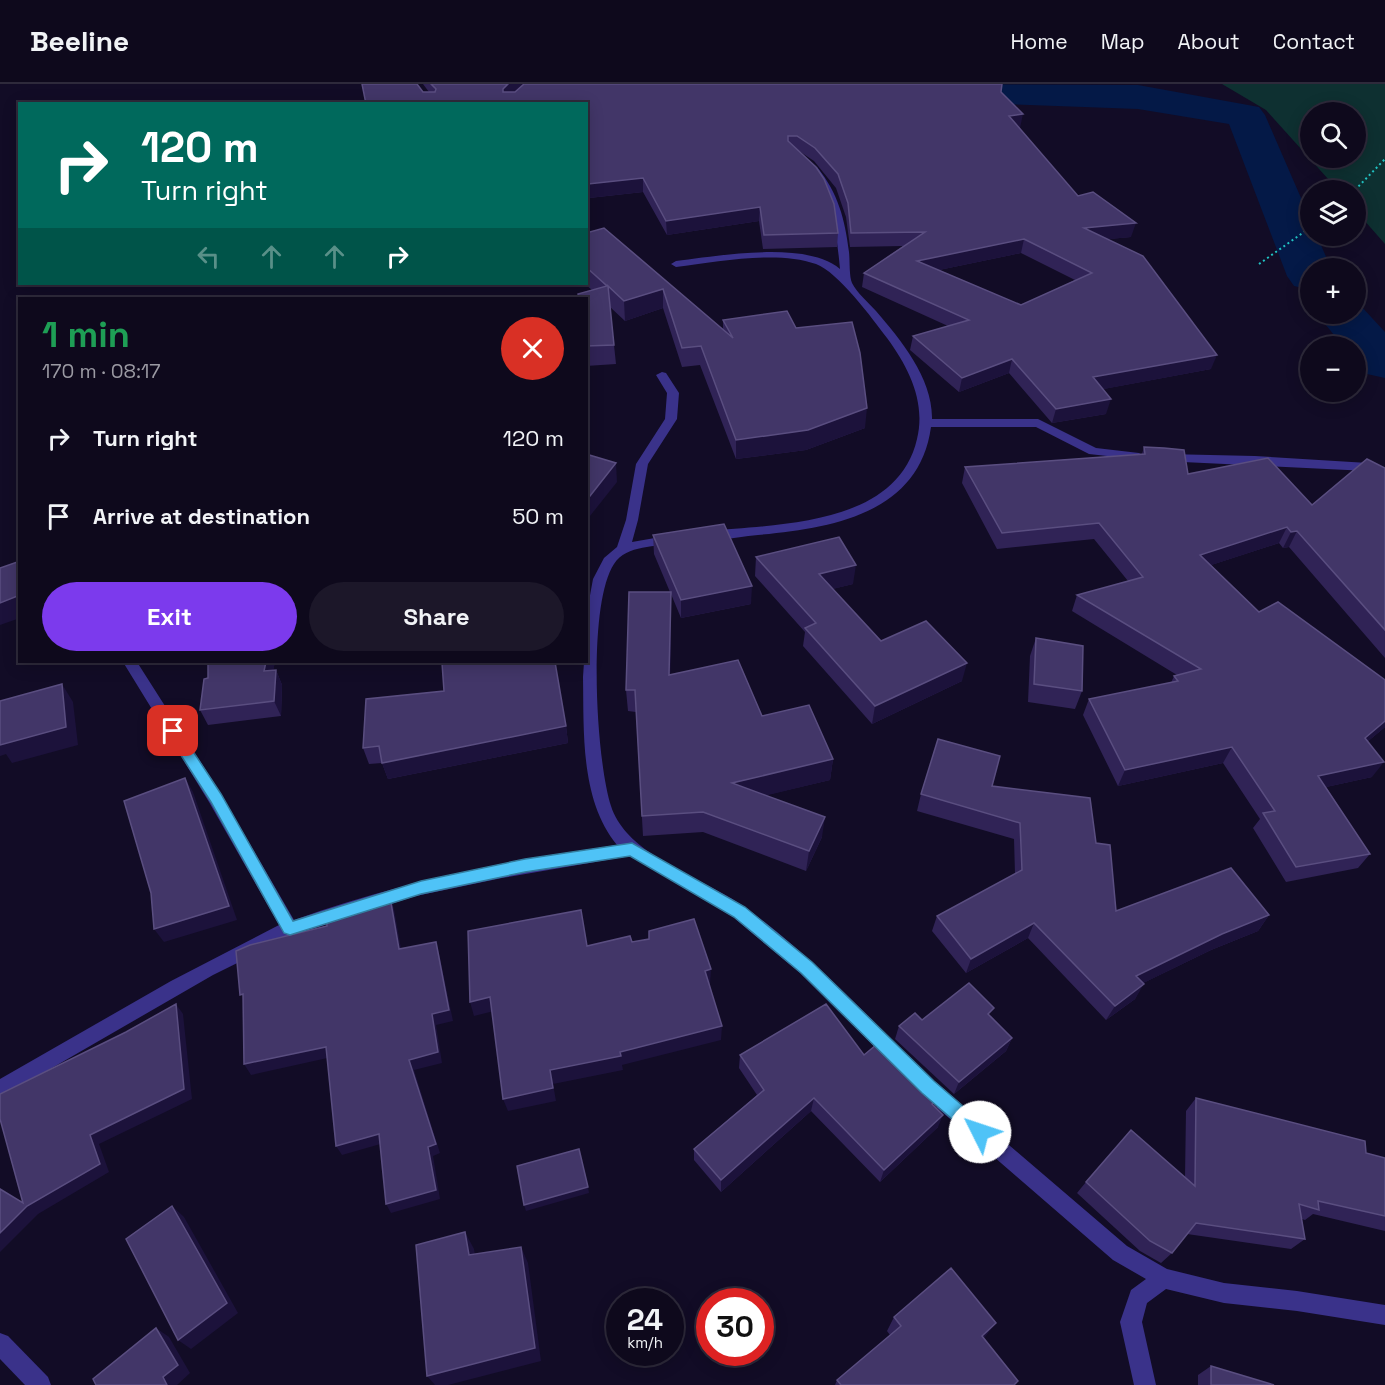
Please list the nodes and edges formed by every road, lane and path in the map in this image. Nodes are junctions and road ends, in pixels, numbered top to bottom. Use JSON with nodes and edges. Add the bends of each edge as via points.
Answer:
{"nodes":[{"id":1,"x":1385,"y":159,"type":"edge"},
{"id":2,"x":807,"y":165,"type":"edge"},
{"id":3,"x":1365,"y":180,"type":"edge"},
{"id":4,"x":1300,"y":235,"type":"edge"},
{"id":5,"x":676,"y":264,"type":"dead end"},
{"id":6,"x":1259,"y":264,"type":"dead end"},
{"id":7,"x":848,"y":284,"type":"junction"},
{"id":8,"x":662,"y":375,"type":"dead end"},
{"id":9,"x":927,"y":423,"type":"junction"},
{"id":10,"x":1368,"y":467,"type":"edge"},
{"id":11,"x":623,"y":550,"type":"junction"},
{"id":12,"x":131,"y":663,"type":"edge"},
{"id":13,"x":632,"y":849,"type":"junction"},
{"id":14,"x":290,"y":928,"type":"junction"},
{"id":15,"x":0,"y":1089,"type":"edge"},
{"id":16,"x":1164,"y":1278,"type":"junction"},
{"id":17,"x":1385,"y":1315,"type":"edge"},
{"id":18,"x":0,"y":1344,"type":"edge"},
{"id":19,"x":40,"y":1385,"type":"edge"},
{"id":20,"x":1145,"y":1385,"type":"edge"}],
"edges":[{"from":1,"to":3,"type":"path"},
{"from":2,"to":7,"type":"street","via":[[829,187],[834,198]]},
{"from":4,"to":6,"type":"path"},
{"from":5,"to":7,"type":"street","via":[[796,257],[828,264]]},
{"from":7,"to":9,"type":"street","via":[[907,360],[925,402]]},
{"from":8,"to":11,"type":"street","via":[[673,393],[671,419],[642,464]]},
{"from":9,"to":10,"type":"street","via":[[1038,423],[1087,449],[1129,457]]},
{"from":9,"to":11,"type":"street","via":[[919,456],[908,478],[874,505],[818,522],[654,541]]},
{"from":11,"to":13,"type":"street","via":[[607,564],[598,587],[590,638],[594,765],[610,823]]},
{"from":12,"to":14,"type":"street","via":[[216,798]]},
{"from":13,"to":14,"type":"street","via":[[421,888]]},
{"from":13,"to":16,"type":"street","via":[[740,912],[806,968],[908,1067],[1120,1253]]},
{"from":14,"to":15,"type":"street","via":[[209,968]]},
{"from":16,"to":17,"type":"street","via":[[1224,1293]]},
{"from":16,"to":20,"type":"street","via":[[1138,1297],[1131,1322]]},
{"from":18,"to":19,"type":"street"}]}
